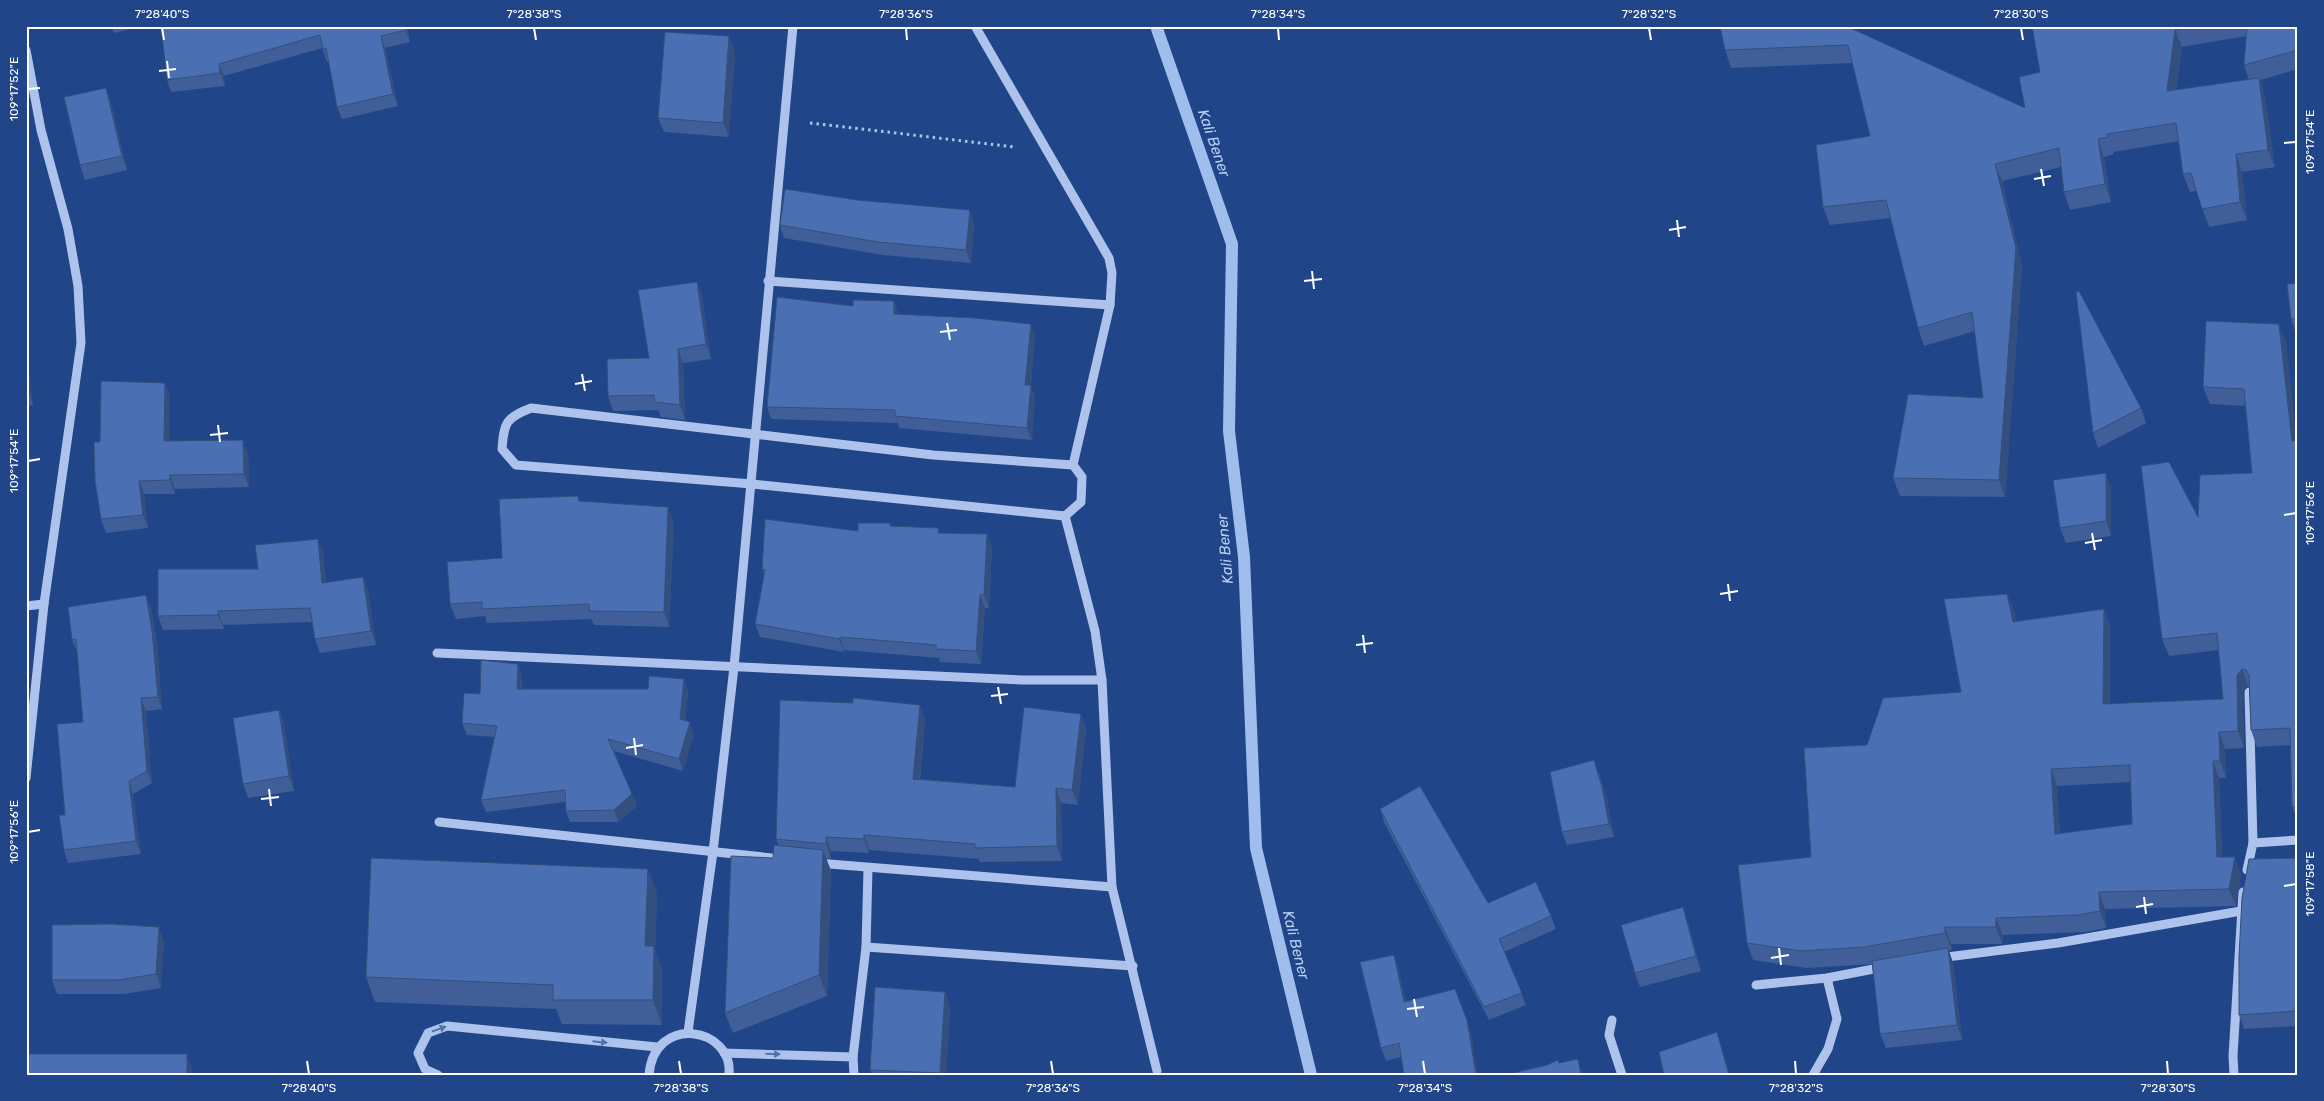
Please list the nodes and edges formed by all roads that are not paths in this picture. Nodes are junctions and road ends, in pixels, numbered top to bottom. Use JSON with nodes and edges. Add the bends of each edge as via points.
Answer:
{"nodes":[{"id":1,"x":793,"y":26,"type":"edge"},
{"id":2,"x":975,"y":26,"type":"edge"},
{"id":3,"x":26,"y":50,"type":"edge"},
{"id":4,"x":768,"y":281,"type":"junction"},
{"id":5,"x":1110,"y":305,"type":"junction"},
{"id":6,"x":755,"y":433,"type":"junction"},
{"id":7,"x":1073,"y":465,"type":"junction"},
{"id":8,"x":752,"y":484,"type":"junction"},
{"id":9,"x":1065,"y":516,"type":"junction"},
{"id":10,"x":44,"y":604,"type":"junction"},
{"id":11,"x":26,"y":606,"type":"edge"},
{"id":12,"x":437,"y":653,"type":"dead end"},
{"id":13,"x":734,"y":667,"type":"junction"},
{"id":14,"x":1102,"y":680,"type":"junction"},
{"id":15,"x":2249,"y":692,"type":"edge"},
{"id":16,"x":26,"y":778,"type":"edge"},
{"id":17,"x":439,"y":822,"type":"dead end"},
{"id":18,"x":2298,"y":840,"type":"edge"},
{"id":19,"x":2252,"y":843,"type":"junction"},
{"id":20,"x":713,"y":852,"type":"junction"},
{"id":21,"x":780,"y":859,"type":"edge"},
{"id":22,"x":810,"y":862,"type":"edge"},
{"id":23,"x":868,"y":869,"type":"junction"},
{"id":24,"x":1112,"y":887,"type":"junction"},
{"id":25,"x":2241,"y":911,"type":"junction"},
{"id":26,"x":866,"y":947,"type":"junction"},
{"id":27,"x":1930,"y":959,"type":"edge"},
{"id":28,"x":1896,"y":965,"type":"edge"},
{"id":29,"x":1133,"y":966,"type":"junction"},
{"id":30,"x":1827,"y":978,"type":"junction"},
{"id":31,"x":1756,"y":985,"type":"dead end"},
{"id":32,"x":1612,"y":1020,"type":"dead end"},
{"id":33,"x":688,"y":1032,"type":"junction"},
{"id":34,"x":657,"y":1047,"type":"junction"},
{"id":35,"x":724,"y":1053,"type":"junction"},
{"id":36,"x":853,"y":1057,"type":"junction"},
{"id":37,"x":1157,"y":1071,"type":"dead end"},
{"id":38,"x":438,"y":1075,"type":"edge"},
{"id":39,"x":649,"y":1075,"type":"edge"},
{"id":40,"x":729,"y":1075,"type":"edge"},
{"id":41,"x":854,"y":1075,"type":"edge"},
{"id":42,"x":1622,"y":1075,"type":"edge"},
{"id":43,"x":1812,"y":1075,"type":"edge"},
{"id":44,"x":2234,"y":1075,"type":"edge"}],
"edges":[{"from":1,"to":4,"type":"street"},
{"from":2,"to":5,"type":"street","via":[[1112,265]]},
{"from":3,"to":10,"type":"street","via":[[41,130],[68,229],[78,286],[81,343]]},
{"from":4,"to":5,"type":"street"},
{"from":4,"to":6,"type":"street"},
{"from":5,"to":7,"type":"street"},
{"from":6,"to":7,"type":"street","via":[[933,455]]},
{"from":6,"to":8,"type":"street"},
{"from":6,"to":8,"type":"street","via":[[531,408],[513,415],[504,430],[502,449],[516,464]]},
{"from":7,"to":9,"type":"street","via":[[1082,477],[1081,502]]},
{"from":8,"to":9,"type":"street"},
{"from":8,"to":13,"type":"street"},
{"from":9,"to":14,"type":"street","via":[[1095,631]]},
{"from":10,"to":11,"type":"street"},
{"from":10,"to":16,"type":"street"},
{"from":12,"to":13,"type":"street"},
{"from":13,"to":14,"type":"street","via":[[1022,680]]},
{"from":13,"to":20,"type":"street"},
{"from":14,"to":24,"type":"street"},
{"from":15,"to":19,"type":"street"},
{"from":17,"to":20,"type":"street"},
{"from":18,"to":19,"type":"street"},
{"from":19,"to":25,"type":"street"},
{"from":20,"to":21,"type":"street"},
{"from":20,"to":33,"type":"street"},
{"from":22,"to":23,"type":"street"},
{"from":23,"to":24,"type":"street"},
{"from":23,"to":26,"type":"street"},
{"from":24,"to":29,"type":"street"},
{"from":25,"to":27,"type":"street","via":[[2058,943]]},
{"from":25,"to":44,"type":"street"},
{"from":26,"to":29,"type":"street"},
{"from":26,"to":36,"type":"street"},
{"from":28,"to":30,"type":"street"},
{"from":29,"to":37,"type":"street"},
{"from":30,"to":31,"type":"street"},
{"from":30,"to":43,"type":"street","via":[[1837,1019],[1828,1049]]},
{"from":32,"to":42,"type":"street","via":[[1609,1035]]},
{"from":33,"to":34,"type":"street","via":[[669,1038]]},
{"from":33,"to":35,"type":"street","via":[[713,1040]]},
{"from":38,"to":34,"type":"street","one_way":true,"via":[[425,1069],[418,1053],[428,1033],[447,1026]]},
{"from":34,"to":39,"type":"street","via":[[650,1062]]},
{"from":35,"to":36,"type":"street","one_way":true},
{"from":35,"to":40,"type":"street","via":[[730,1068]]},
{"from":36,"to":41,"type":"street"}]}
